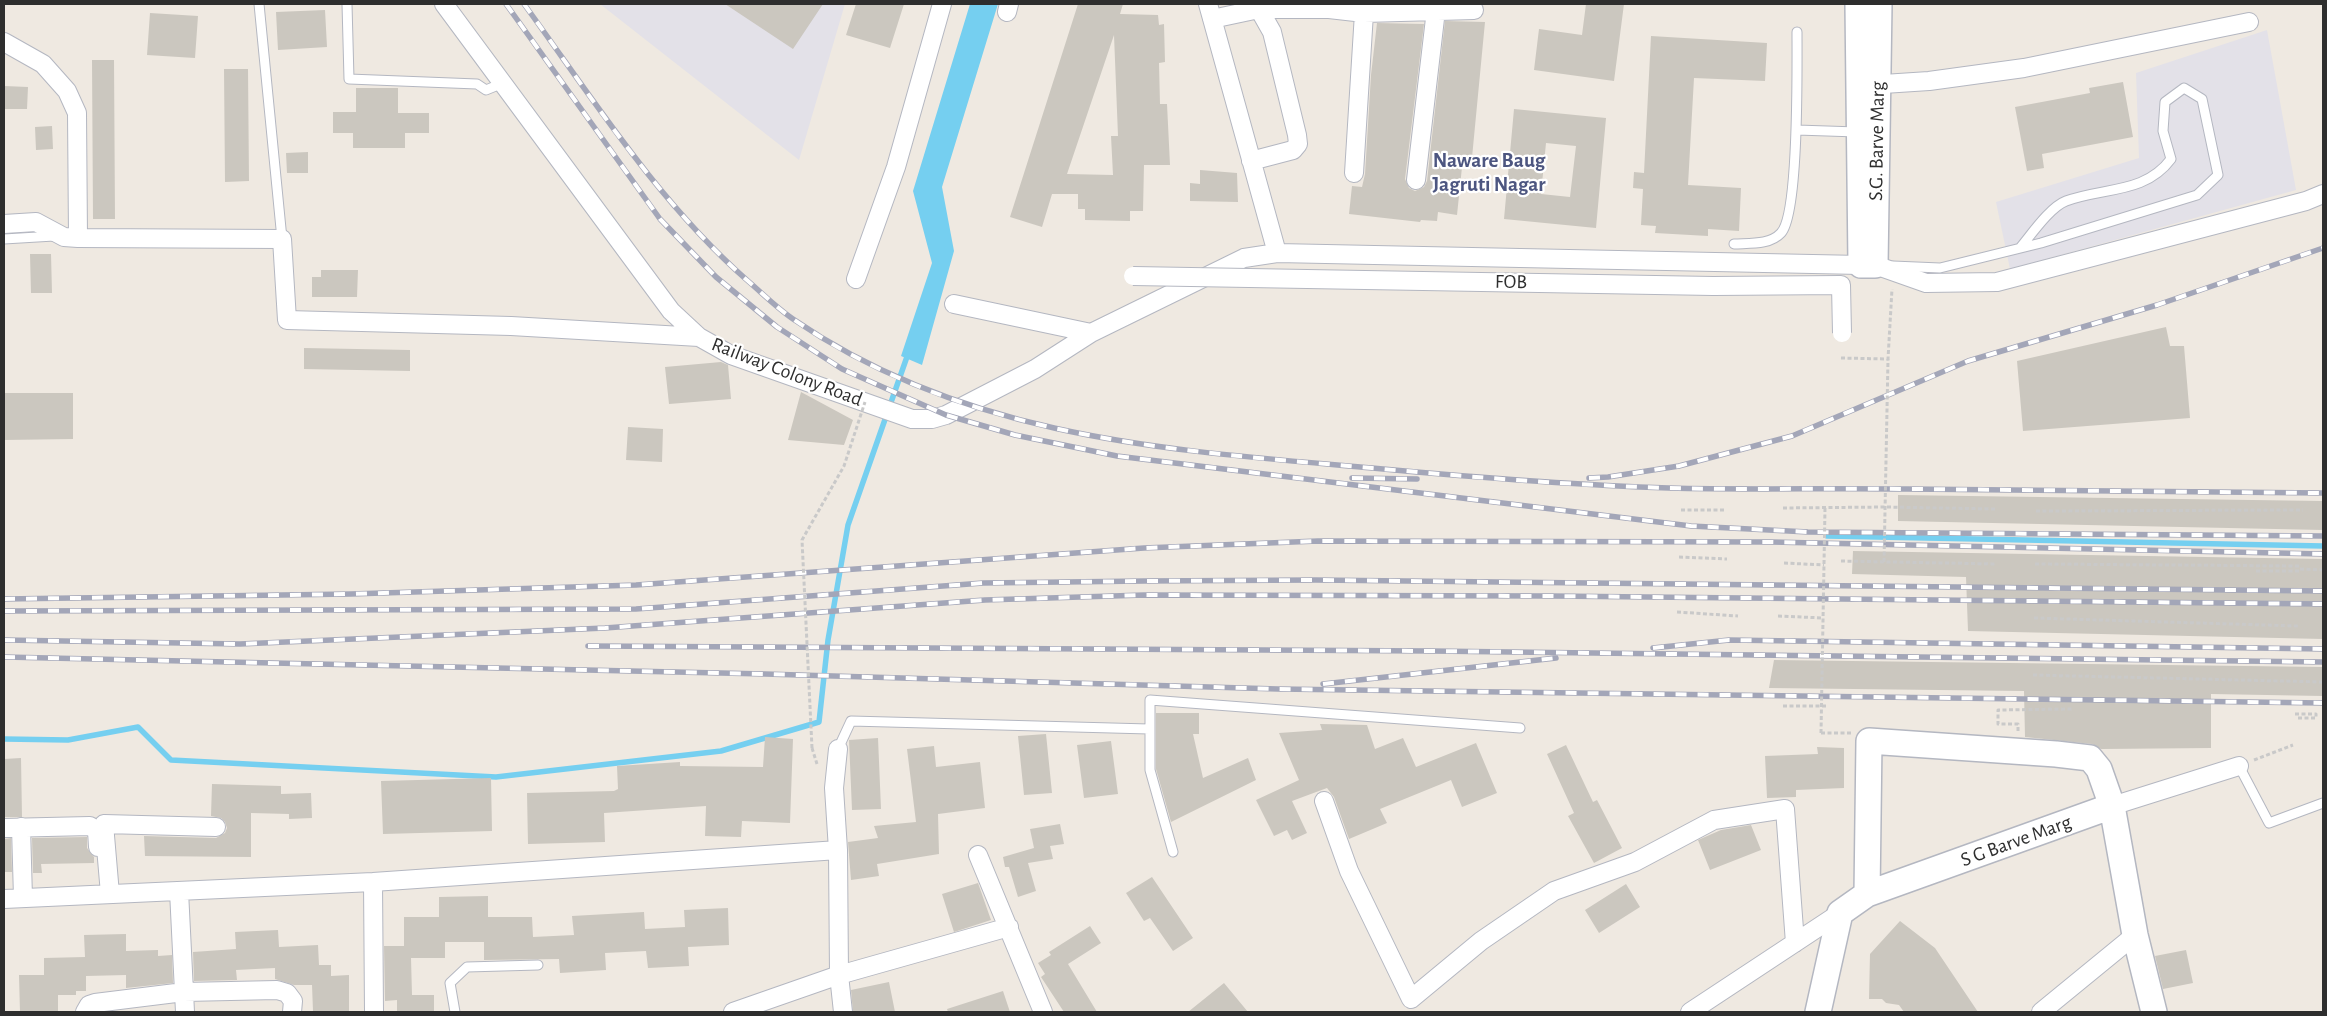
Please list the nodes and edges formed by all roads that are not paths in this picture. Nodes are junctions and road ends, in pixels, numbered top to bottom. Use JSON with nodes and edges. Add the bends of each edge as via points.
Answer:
{"nodes":[{"id":1,"x":259,"y":4,"type":"edge"},
{"id":2,"x":347,"y":4,"type":"edge"},
{"id":3,"x":444,"y":4,"type":"edge"},
{"id":4,"x":942,"y":4,"type":"edge"},
{"id":5,"x":1858,"y":4,"type":"edge"},
{"id":6,"x":1879,"y":4,"type":"edge"},
{"id":7,"x":1329,"y":6,"type":"edge"},
{"id":8,"x":1259,"y":9,"type":"junction"},
{"id":9,"x":1436,"y":10,"type":"junction"},
{"id":10,"x":1474,"y":10,"type":"dead end"},
{"id":11,"x":1210,"y":11,"type":"edge"},
{"id":12,"x":1364,"y":12,"type":"junction"},
{"id":13,"x":2249,"y":22,"type":"dead end"},
{"id":14,"x":1798,"y":32,"type":"dead end"},
{"id":15,"x":4,"y":42,"type":"edge"},
{"id":16,"x":503,"y":83,"type":"junction"},
{"id":17,"x":1868,"y":85,"type":"junction"},
{"id":18,"x":1797,"y":130,"type":"junction"},
{"id":19,"x":1860,"y":132,"type":"junction"},
{"id":20,"x":1252,"y":161,"type":"junction"},
{"id":21,"x":1354,"y":173,"type":"dead end"},
{"id":22,"x":1416,"y":180,"type":"dead end"},
{"id":23,"x":2323,"y":194,"type":"edge"},
{"id":24,"x":4,"y":224,"type":"edge"},
{"id":25,"x":71,"y":237,"type":"junction"},
{"id":26,"x":4,"y":239,"type":"edge"},
{"id":27,"x":282,"y":239,"type":"junction"},
{"id":28,"x":1734,"y":244,"type":"dead end"},
{"id":29,"x":2020,"y":248,"type":"junction"},
{"id":30,"x":1278,"y":253,"type":"junction"},
{"id":31,"x":1876,"y":267,"type":"junction"},
{"id":32,"x":1133,"y":276,"type":"dead end"},
{"id":33,"x":856,"y":279,"type":"dead end"},
{"id":34,"x":954,"y":304,"type":"dead end"},
{"id":35,"x":1091,"y":333,"type":"junction"},
{"id":36,"x":1842,"y":333,"type":"dead end"},
{"id":37,"x":699,"y":337,"type":"junction"},
{"id":38,"x":1520,"y":728,"type":"dead end"},
{"id":39,"x":1149,"y":729,"type":"junction"},
{"id":40,"x":838,"y":749,"type":"joint"},
{"id":41,"x":2246,"y":763,"type":"joint"},
{"id":42,"x":1324,"y":801,"type":"dead end"},
{"id":43,"x":2323,"y":804,"type":"edge"},
{"id":44,"x":2112,"y":806,"type":"junction"},
{"id":45,"x":216,"y":827,"type":"dead end"},
{"id":46,"x":12,"y":828,"type":"edge"},
{"id":47,"x":838,"y":850,"type":"junction"},
{"id":48,"x":1173,"y":852,"type":"dead end"},
{"id":49,"x":978,"y":855,"type":"dead end"},
{"id":50,"x":373,"y":882,"type":"junction"},
{"id":51,"x":179,"y":891,"type":"junction"},
{"id":52,"x":1867,"y":894,"type":"junction"},
{"id":53,"x":105,"y":895,"type":"junction"},
{"id":54,"x":23,"y":898,"type":"junction"},
{"id":55,"x":4,"y":899,"type":"edge"},
{"id":56,"x":1840,"y":913,"type":"junction"},
{"id":57,"x":1009,"y":926,"type":"junction"},
{"id":58,"x":2135,"y":935,"type":"junction"},
{"id":59,"x":1794,"y":943,"type":"junction"},
{"id":60,"x":538,"y":965,"type":"dead end"},
{"id":61,"x":839,"y":975,"type":"junction"},
{"id":62,"x":184,"y":992,"type":"junction"},
{"id":63,"x":1821,"y":1010,"type":"edge"},
{"id":64,"x":85,"y":1012,"type":"edge"},
{"id":65,"x":185,"y":1012,"type":"edge"},
{"id":66,"x":292,"y":1012,"type":"edge"},
{"id":67,"x":374,"y":1012,"type":"edge"},
{"id":68,"x":455,"y":1012,"type":"edge"},
{"id":69,"x":733,"y":1012,"type":"edge"},
{"id":70,"x":843,"y":1012,"type":"edge"},
{"id":71,"x":1043,"y":1012,"type":"edge"},
{"id":72,"x":1690,"y":1012,"type":"edge"},
{"id":73,"x":2041,"y":1012,"type":"edge"},
{"id":74,"x":2154,"y":1012,"type":"edge"}],
"edges":[{"from":1,"to":27,"type":"lane"},
{"from":2,"to":16,"type":"lane","via":[[349,80],[477,84],[486,90]]},
{"from":3,"to":16,"type":"street","name":"Railway Colony Road"},
{"from":4,"to":33,"type":"street","via":[[896,167]]},
{"from":5,"to":17,"type":"street"},
{"from":6,"to":17,"type":"street","name":"S.G. Barve Marg"},
{"from":7,"to":8,"type":"street"},
{"from":7,"to":12,"type":"street"},
{"from":8,"to":11,"type":"street"},
{"from":8,"to":20,"type":"street","via":[[1272,32],[1298,144],[1293,150]]},
{"from":9,"to":10,"type":"street"},
{"from":9,"to":12,"type":"street"},
{"from":9,"to":22,"type":"street"},
{"from":11,"to":20,"type":"street"},
{"from":12,"to":21,"type":"street"},
{"from":13,"to":17,"type":"street","via":[[2024,68],[1929,81]]},
{"from":14,"to":18,"type":"lane"},
{"from":15,"to":25,"type":"street","via":[[43,64],[67,92],[77,112]]},
{"from":16,"to":37,"type":"street","name":"Railway Colony Road","via":[[671,311]]},
{"from":17,"to":19,"type":"street"},
{"from":17,"to":31,"type":"street","name":"S.G. Barve Marg"},
{"from":18,"to":19,"type":"lane"},
{"from":18,"to":28,"type":"lane","via":[[1790,202],[1783,232],[1770,241]]},
{"from":19,"to":31,"type":"street"},
{"from":20,"to":30,"type":"street"},
{"from":23,"to":31,"type":"street","name":"Railway Colony Road","via":[[2306,202],[1997,282],[1926,283]]},
{"from":24,"to":25,"type":"street","via":[[36,222]]},
{"from":25,"to":26,"type":"lane"},
{"from":25,"to":27,"type":"street"},
{"from":27,"to":37,"type":"street","via":[[287,320],[510,326]]},
{"from":29,"to":29,"type":"lane","via":[[2197,195],[2218,175],[2202,99],[2184,88],[2165,102],[2163,131],[2171,159],[2162,172],[2145,182],[2064,201]]},
{"from":29,"to":31,"type":"lane","via":[[1940,268]]},
{"from":30,"to":31,"type":"street","name":"Railway Colony Road"},
{"from":30,"to":35,"type":"street","name":"Railway Colony Road","via":[[1244,258]]},
{"from":32,"to":36,"type":"street","name":"FOB","bridge":true,"via":[[1713,286],[1841,284]]},
{"from":34,"to":35,"type":"street"},
{"from":35,"to":37,"type":"street","name":"Railway Colony Road","via":[[1035,368],[946,415],[932,419],[912,419],[731,355]]},
{"from":38,"to":39,"type":"lane","via":[[1150,700]]},
{"from":39,"to":40,"type":"lane","via":[[851,720]]},
{"from":39,"to":48,"type":"lane","via":[[1150,770]]},
{"from":40,"to":47,"type":"street","via":[[834,788]]},
{"from":41,"to":43,"type":"lane","via":[[2269,823]]},
{"from":41,"to":44,"type":"street"},
{"from":42,"to":59,"type":"street","via":[[1349,871],[1411,999],[1481,941],[1554,890],[1635,862],[1714,820],[1785,809]]},
{"from":44,"to":52,"type":"street","name":"S G Barve Marg"},
{"from":44,"to":52,"type":"street","via":[[2099,769],[2090,758],[1869,740]]},
{"from":44,"to":58,"type":"street"},
{"from":45,"to":53,"type":"street","via":[[104,824]]},
{"from":46,"to":53,"type":"street","via":[[95,828]]},
{"from":46,"to":54,"type":"street"},
{"from":47,"to":50,"type":"street"},
{"from":47,"to":61,"type":"street"},
{"from":49,"to":57,"type":"street"},
{"from":50,"to":51,"type":"street"},
{"from":50,"to":67,"type":"street"},
{"from":51,"to":53,"type":"street"},
{"from":51,"to":62,"type":"street"},
{"from":52,"to":56,"type":"street","name":"S G Barve Marg"},
{"from":53,"to":54,"type":"street"},
{"from":54,"to":55,"type":"street"},
{"from":56,"to":59,"type":"street"},
{"from":56,"to":63,"type":"street"},
{"from":57,"to":61,"type":"street"},
{"from":57,"to":71,"type":"street"},
{"from":58,"to":73,"type":"street"},
{"from":58,"to":74,"type":"street"},
{"from":59,"to":72,"type":"street"},
{"from":60,"to":68,"type":"lane","via":[[467,967],[450,983]]},
{"from":61,"to":69,"type":"street"},
{"from":61,"to":70,"type":"street"},
{"from":62,"to":64,"type":"street","via":[[95,1003],[89,1005]]},
{"from":62,"to":65,"type":"street"},
{"from":62,"to":66,"type":"street","via":[[277,990],[287,993],[293,1001]]}]}
